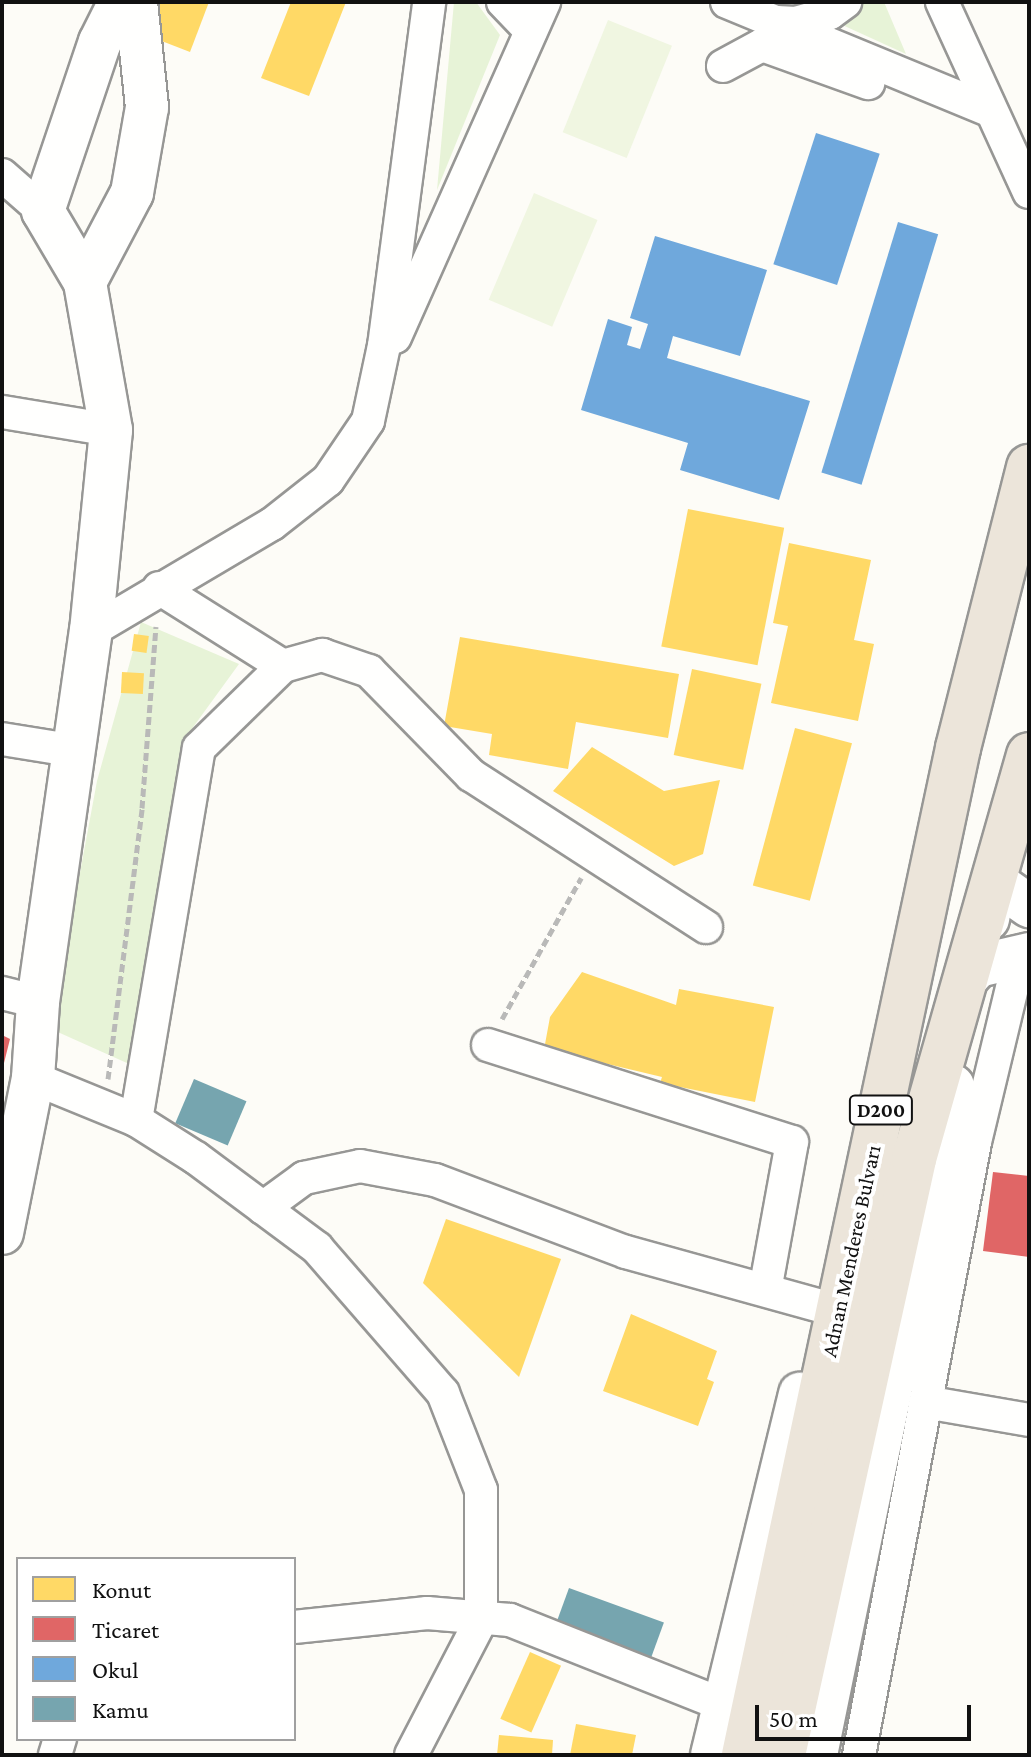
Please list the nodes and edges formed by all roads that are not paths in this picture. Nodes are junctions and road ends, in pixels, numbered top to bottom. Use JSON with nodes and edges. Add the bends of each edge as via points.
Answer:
{"nodes":[{"id":1,"x":120,"y":2,"type":"edge"},
{"id":2,"x":136,"y":2,"type":"edge"},
{"id":3,"x":429,"y":2,"type":"edge"},
{"id":4,"x":503,"y":2,"type":"edge"},
{"id":5,"x":544,"y":2,"type":"edge"},
{"id":6,"x":727,"y":2,"type":"edge"},
{"id":7,"x":845,"y":2,"type":"edge"},
{"id":8,"x":942,"y":2,"type":"edge"},
{"id":9,"x":770,"y":21,"type":"junction"},
{"id":10,"x":531,"y":31,"type":"junction"},
{"id":11,"x":723,"y":66,"type":"dead end"},
{"id":12,"x":926,"y":84,"type":"junction"},
{"id":13,"x":989,"y":110,"type":"junction"},
{"id":14,"x":2,"y":175,"type":"edge"},
{"id":15,"x":1029,"y":192,"type":"edge"},
{"id":16,"x":43,"y":211,"type":"junction"},
{"id":17,"x":85,"y":282,"type":"junction"},
{"id":18,"x":378,"y":377,"type":"junction"},
{"id":19,"x":2,"y":412,"type":"edge"},
{"id":20,"x":111,"y":430,"type":"junction"},
{"id":21,"x":1029,"y":467,"type":"edge"},
{"id":22,"x":159,"y":588,"type":"junction"},
{"id":23,"x":91,"y":631,"type":"junction"},
{"id":24,"x":283,"y":666,"type":"junction"},
{"id":25,"x":2,"y":739,"type":"edge"},
{"id":26,"x":958,"y":748,"type":"junction"},
{"id":27,"x":76,"y":751,"type":"junction"},
{"id":28,"x":1029,"y":755,"type":"edge"},
{"id":29,"x":1012,"y":894,"type":"edge"},
{"id":30,"x":706,"y":927,"type":"dead end"},
{"id":31,"x":1025,"y":954,"type":"edge"},
{"id":32,"x":973,"y":971,"type":"junction"},
{"id":33,"x":20,"y":997,"type":"edge"},
{"id":34,"x":488,"y":1045,"type":"road end"},
{"id":35,"x":33,"y":1078,"type":"junction"},
{"id":36,"x":136,"y":1120,"type":"junction"},
{"id":37,"x":263,"y":1208,"type":"junction"},
{"id":38,"x":2,"y":1233,"type":"edge"},
{"id":39,"x":765,"y":1290,"type":"junction"},
{"id":40,"x":821,"y":1306,"type":"junction"},
{"id":41,"x":925,"y":1402,"type":"junction"},
{"id":42,"x":1029,"y":1420,"type":"edge"},
{"id":43,"x":481,"y":1620,"type":"junction"},
{"id":44,"x":296,"y":1627,"type":"edge"},
{"id":45,"x":724,"y":1705,"type":"junction"},
{"id":46,"x":411,"y":1755,"type":"edge"},
{"id":47,"x":712,"y":1755,"type":"edge"},
{"id":48,"x":744,"y":1755,"type":"edge"},
{"id":49,"x":783,"y":1755,"type":"edge"},
{"id":50,"x":816,"y":1755,"type":"edge"},
{"id":51,"x":859,"y":1755,"type":"edge"}],
"edges":[{"from":1,"to":16,"type":"street","via":[[100,42]]},
{"from":2,"to":17,"type":"street","via":[[147,107],[132,193]]},
{"from":3,"to":18,"type":"street"},
{"from":4,"to":10,"type":"street"},
{"from":5,"to":10,"type":"street"},
{"from":6,"to":9,"type":"street"},
{"from":7,"to":9,"type":"street","via":[[830,13],[796,23]]},
{"from":8,"to":13,"type":"street"},
{"from":9,"to":12,"type":"street"},
{"from":10,"to":18,"type":"street"},
{"from":11,"to":12,"type":"street","via":[[762,45],[883,89]]},
{"from":12,"to":13,"type":"street"},
{"from":13,"to":15,"type":"street"},
{"from":14,"to":16,"type":"street"},
{"from":16,"to":17,"type":"street"},
{"from":17,"to":20,"type":"street"},
{"from":18,"to":22,"type":"street","via":[[368,421],[328,480],[272,524]]},
{"from":19,"to":20,"type":"street"},
{"from":20,"to":23,"type":"street"},
{"from":21,"to":26,"type":"highway","name":"Adnan Menderes Bulvarı","number":"D200"},
{"from":22,"to":23,"type":"street"},
{"from":22,"to":24,"type":"street"},
{"from":23,"to":27,"type":"street"},
{"from":24,"to":30,"type":"street","via":[[322,655],[369,671],[471,775]]},
{"from":24,"to":36,"type":"street","via":[[199,748]]},
{"from":25,"to":27,"type":"street"},
{"from":26,"to":40,"type":"street"},
{"from":26,"to":48,"type":"highway","name":"Adnan Menderes Bulvarı","number":"D200"},
{"from":27,"to":33,"type":"street"},
{"from":28,"to":29,"type":"highway","name":"Adnan Menderes Bulvarı","number":"D200"},
{"from":29,"to":32,"type":"highway","name":"Adnan Menderes Bulvarı","number":"D200"},
{"from":31,"to":32,"type":"street"},
{"from":31,"to":41,"type":"street","via":[[975,1142]]},
{"from":32,"to":49,"type":"highway","name":"Adnan Menderes Bulvarı","number":"D200","via":[[914,1159]]},
{"from":32,"to":50,"type":"street"},
{"from":33,"to":35,"type":"street"},
{"from":34,"to":39,"type":"street","via":[[792,1142]]},
{"from":35,"to":36,"type":"street","via":[[105,1103]]},
{"from":35,"to":38,"type":"street"},
{"from":36,"to":37,"type":"street"},
{"from":37,"to":39,"type":"street","via":[[304,1178],[360,1166],[435,1180],[626,1252]]},
{"from":37,"to":43,"type":"street","via":[[317,1248],[443,1393],[481,1490]]},
{"from":39,"to":40,"type":"street"},
{"from":40,"to":45,"type":"street"},
{"from":41,"to":42,"type":"street"},
{"from":41,"to":51,"type":"street"},
{"from":43,"to":44,"type":"street","via":[[427,1613]]},
{"from":43,"to":45,"type":"street","via":[[510,1620]]},
{"from":43,"to":46,"type":"street"},
{"from":45,"to":47,"type":"street"}]}
